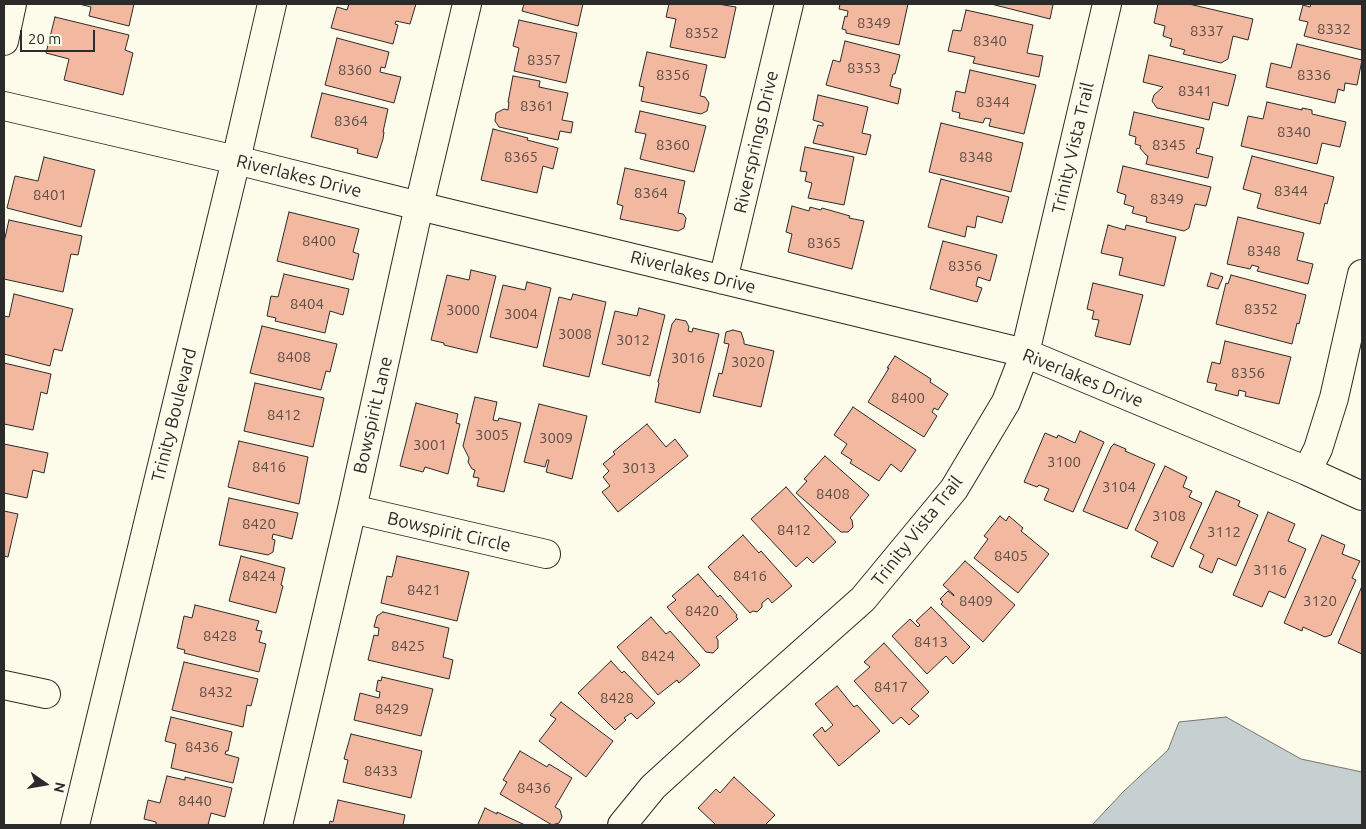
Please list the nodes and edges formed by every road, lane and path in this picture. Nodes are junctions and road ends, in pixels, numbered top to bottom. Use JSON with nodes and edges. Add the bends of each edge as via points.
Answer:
{"nodes":[{"id":1,"x":12,"y":4,"type":"edge"},
{"id":2,"x":272,"y":4,"type":"edge"},
{"id":3,"x":467,"y":4,"type":"edge"},
{"id":4,"x":789,"y":4,"type":"edge"},
{"id":5,"x":1107,"y":4,"type":"edge"},
{"id":6,"x":4,"y":41,"type":"edge"},
{"id":7,"x":4,"y":106,"type":"edge"},
{"id":8,"x":236,"y":160,"type":"junction"},
{"id":9,"x":419,"y":206,"type":"junction"},
{"id":10,"x":1362,"y":274,"type":"edge"},
{"id":11,"x":723,"y":280,"type":"junction"},
{"id":12,"x":1025,"y":353,"type":"junction"},
{"id":13,"x":1307,"y":472,"type":"junction"},
{"id":14,"x":1362,"y":496,"type":"edge"},
{"id":15,"x":352,"y":509,"type":"junction"},
{"id":16,"x":546,"y":554,"type":"dead end"},
{"id":17,"x":4,"y":684,"type":"edge"},
{"id":18,"x":46,"y":694,"type":"dead end"},
{"id":19,"x":75,"y":825,"type":"edge"},
{"id":20,"x":278,"y":825,"type":"edge"},
{"id":21,"x":622,"y":825,"type":"edge"}],
"edges":[{"from":1,"to":6,"type":"street"},
{"from":2,"to":8,"type":"street","name":"Trinity Boulevard"},
{"from":3,"to":9,"type":"street","name":"Bowspirit Lane"},
{"from":4,"to":11,"type":"street","name":"Riversprings Drive"},
{"from":5,"to":12,"type":"street","name":"Trinity Vista Trail"},
{"from":7,"to":8,"type":"street","name":"Riverlakes Drive"},
{"from":8,"to":9,"type":"street","name":"Riverlakes Drive"},
{"from":8,"to":19,"type":"street","name":"Trinity Boulevard"},
{"from":9,"to":11,"type":"street","name":"Riverlakes Drive"},
{"from":9,"to":15,"type":"street","name":"Bowspirit Lane"},
{"from":10,"to":13,"type":"street","via":[[1334,398]]},
{"from":11,"to":12,"type":"street","name":"Riverlakes Drive"},
{"from":12,"to":13,"type":"street","name":"Riverlakes Drive"},
{"from":12,"to":21,"type":"street","name":"Trinity Vista Trail","via":[[1006,402],[954,489],[863,599],[654,787]]},
{"from":13,"to":14,"type":"street","name":"Riverlakes Drive"},
{"from":15,"to":16,"type":"street","name":"Bowspirit Circle"},
{"from":15,"to":20,"type":"street","name":"Bowspirit Lane"},
{"from":17,"to":18,"type":"street"}]}
